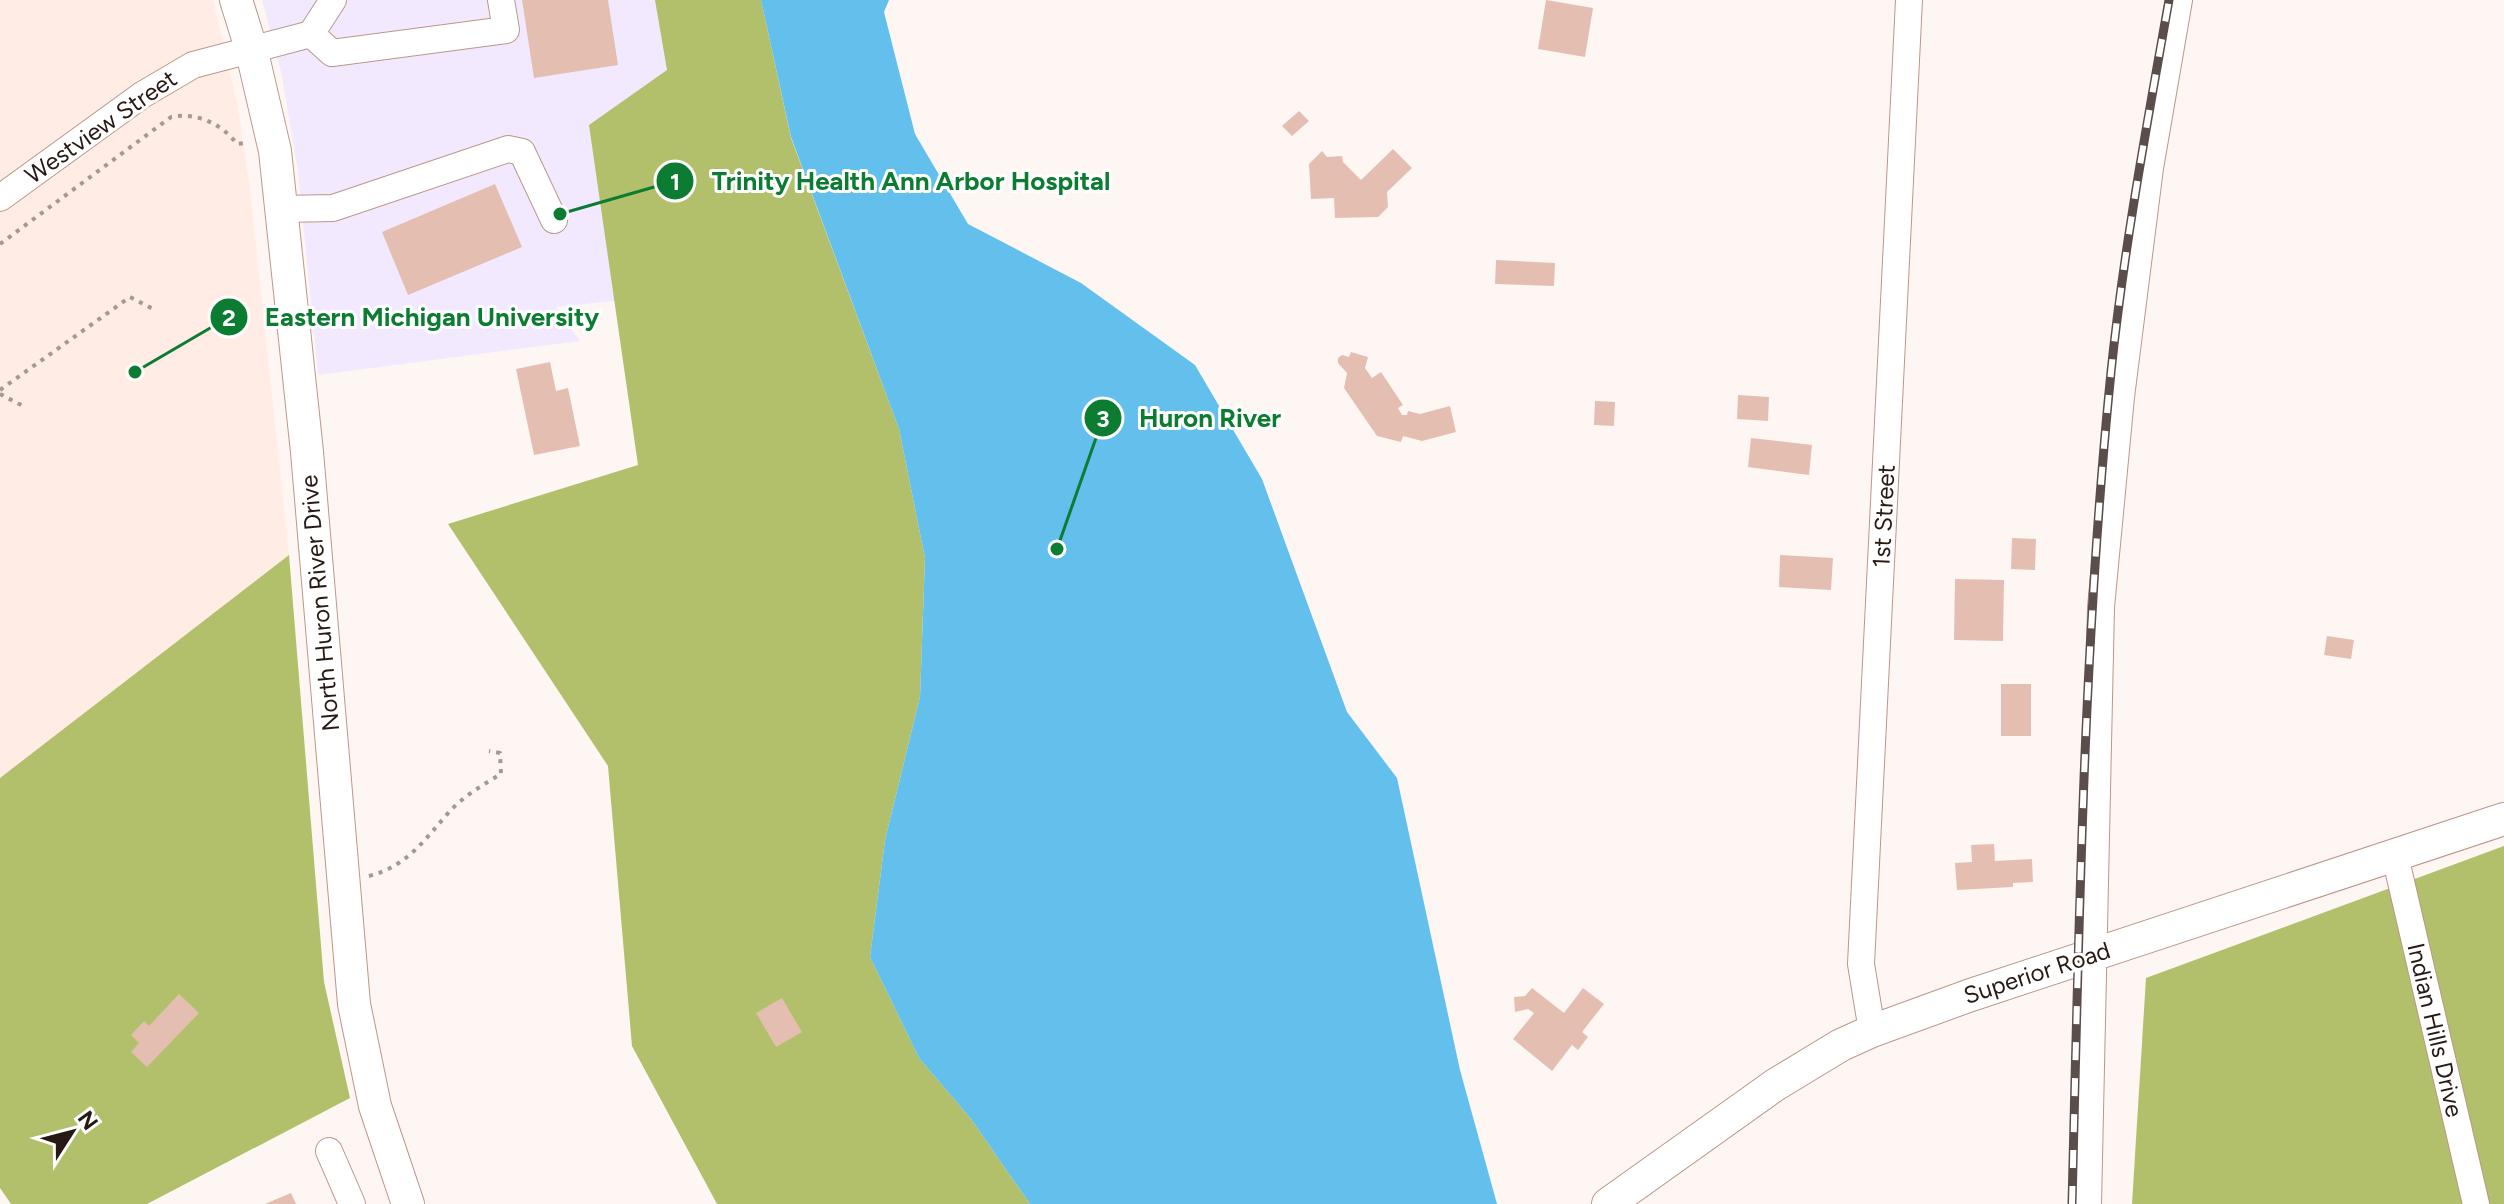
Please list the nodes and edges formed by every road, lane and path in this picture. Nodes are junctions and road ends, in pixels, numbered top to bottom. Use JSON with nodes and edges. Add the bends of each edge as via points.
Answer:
{"nodes":[{"id":1,"x":236,"y":0,"type":"edge"},
{"id":2,"x":333,"y":0,"type":"edge"},
{"id":3,"x":501,"y":0,"type":"edge"},
{"id":4,"x":1909,"y":0,"type":"edge"},
{"id":5,"x":2179,"y":0,"type":"edge"},
{"id":6,"x":311,"y":34,"type":"junction"},
{"id":7,"x":251,"y":48,"type":"junction"},
{"id":8,"x":273,"y":140,"type":"junction"},
{"id":9,"x":0,"y":198,"type":"edge"},
{"id":10,"x":281,"y":209,"type":"junction"},
{"id":11,"x":554,"y":220,"type":"dead end"},
{"id":12,"x":0,"y":244,"type":"edge"},
{"id":13,"x":155,"y":310,"type":"dead end"},
{"id":14,"x":0,"y":392,"type":"edge"},
{"id":15,"x":23,"y":406,"type":"dead end"},
{"id":16,"x":489,"y":751,"type":"dead end"},
{"id":17,"x":2504,"y":819,"type":"edge"},
{"id":18,"x":2395,"y":856,"type":"junction"},
{"id":19,"x":343,"y":882,"type":"junction"},
{"id":20,"x":2095,"y":955,"type":"junction"},
{"id":21,"x":1872,"y":1031,"type":"junction"},
{"id":22,"x":329,"y":1151,"type":"dead end"},
{"id":23,"x":352,"y":1204,"type":"edge"},
{"id":24,"x":408,"y":1204,"type":"edge"},
{"id":25,"x":1608,"y":1204,"type":"edge"},
{"id":26,"x":2088,"y":1204,"type":"edge"},
{"id":27,"x":2476,"y":1204,"type":"edge"}],
"edges":[{"from":1,"to":7,"type":"main road","name":"North Huron River Drive"},
{"from":2,"to":6,"type":"street"},
{"from":3,"to":6,"type":"street","via":[[506,30],[332,53]]},
{"from":4,"to":21,"type":"street","name":"1st Street","via":[[1861,964]]},
{"from":5,"to":20,"type":"street","via":[[2150,168],[2101,607]]},
{"from":6,"to":7,"type":"street","name":"Westview Street"},
{"from":7,"to":8,"type":"main road","name":"North Huron River Drive"},
{"from":7,"to":9,"type":"street","name":"Westview Street","via":[[193,65],[142,95]]},
{"from":8,"to":10,"type":"main road","name":"North Huron River Drive"},
{"from":8,"to":12,"type":"path","via":[[237,144],[209,121],[171,117]]},
{"from":10,"to":11,"type":"street","via":[[333,208],[508,149],[522,152]]},
{"from":10,"to":19,"type":"main road","name":"North Huron River Drive"},
{"from":13,"to":14,"type":"path","via":[[130,297]]},
{"from":14,"to":15,"type":"path"},
{"from":16,"to":19,"type":"path","via":[[500,753],[501,774],[451,810],[410,856],[380,873]]},
{"from":17,"to":18,"type":"main road","name":"Superior Road"},
{"from":18,"to":20,"type":"main road","name":"Superior Road"},
{"from":18,"to":27,"type":"street","name":"Indian Hills Drive"},
{"from":19,"to":24,"type":"main road","name":"North Huron River Drive","via":[[354,1004],[375,1106]]},
{"from":20,"to":21,"type":"main road","name":"Superior Road"},
{"from":20,"to":26,"type":"street"},
{"from":21,"to":25,"type":"main road","name":"Superior Road","via":[[1775,1085]]},
{"from":22,"to":23,"type":"street"}]}
